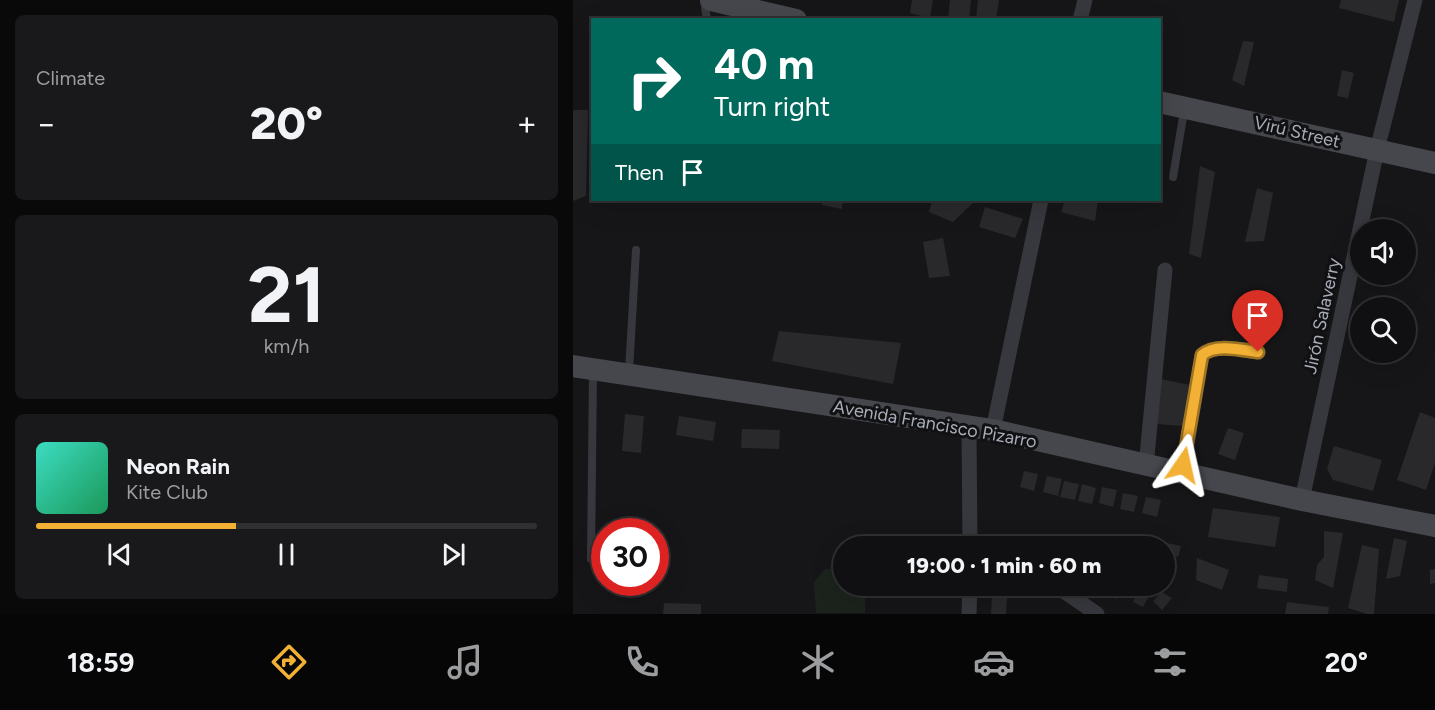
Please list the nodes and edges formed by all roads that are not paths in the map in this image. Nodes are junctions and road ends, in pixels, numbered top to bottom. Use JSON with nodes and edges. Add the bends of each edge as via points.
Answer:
{"nodes":[{"id":1,"x":704,"y":0,"type":"edge"},
{"id":2,"x":711,"y":0,"type":"edge"},
{"id":3,"x":1085,"y":0,"type":"edge"},
{"id":4,"x":1415,"y":0,"type":"edge"},
{"id":5,"x":763,"y":6,"type":"edge"},
{"id":6,"x":707,"y":18,"type":"edge"},
{"id":7,"x":791,"y":18,"type":"edge"},
{"id":8,"x":1080,"y":18,"type":"edge"},
{"id":9,"x":1161,"y":102,"type":"edge"},
{"id":10,"x":1184,"y":107,"type":"junction"},
{"id":11,"x":1377,"y":150,"type":"junction"},
{"id":12,"x":1435,"y":163,"type":"edge"},
{"id":13,"x":1173,"y":177,"type":"dead end"},
{"id":14,"x":1041,"y":201,"type":"edge"},
{"id":15,"x":636,"y":250,"type":"dead end"},
{"id":16,"x":1165,"y":270,"type":"dead end"},
{"id":17,"x":1258,"y":352,"type":"dead end"},
{"id":18,"x":583,"y":367,"type":"edge"},
{"id":19,"x":629,"y":375,"type":"junction"},
{"id":20,"x":969,"y":428,"type":"junction"},
{"id":21,"x":993,"y":430,"type":"junction"},
{"id":22,"x":1146,"y":466,"type":"junction"},
{"id":23,"x":1182,"y":474,"type":"junction"},
{"id":24,"x":1302,"y":500,"type":"junction"},
{"id":25,"x":1435,"y":526,"type":"edge"},
{"id":26,"x":970,"y":536,"type":"edge"},
{"id":27,"x":591,"y":559,"type":"dead end"},
{"id":28,"x":969,"y":596,"type":"edge"},
{"id":29,"x":1071,"y":596,"type":"edge"},
{"id":30,"x":969,"y":614,"type":"edge"},
{"id":31,"x":1097,"y":614,"type":"edge"}],
"edges":[{"from":1,"to":6,"type":"lane"},
{"from":2,"to":5,"type":"main road"},
{"from":3,"to":8,"type":"street"},
{"from":4,"to":11,"type":"street","name":"Jirón Salaverry"},
{"from":5,"to":7,"type":"main road"},
{"from":9,"to":10,"type":"main road","name":"Virú Street"},
{"from":10,"to":11,"type":"main road","name":"Virú Street"},
{"from":10,"to":13,"type":"lane"},
{"from":11,"to":12,"type":"main road","name":"Virú Street"},
{"from":11,"to":24,"type":"street","name":"Jirón Salaverry"},
{"from":14,"to":21,"type":"street"},
{"from":15,"to":19,"type":"lane"},
{"from":16,"to":22,"type":"street"},
{"from":17,"to":23,"type":"street","via":[[1226,348],[1202,355]]},
{"from":18,"to":19,"type":"main road","name":"Avenida Francisco Pizarro"},
{"from":18,"to":27,"type":"lane"},
{"from":19,"to":20,"type":"main road","name":"Avenida Francisco Pizarro"},
{"from":20,"to":21,"type":"main road","name":"Avenida Francisco Pizarro"},
{"from":20,"to":26,"type":"street"},
{"from":21,"to":22,"type":"main road","name":"Avenida Francisco Pizarro"},
{"from":22,"to":23,"type":"main road","name":"Avenida Francisco Pizarro"},
{"from":23,"to":24,"type":"main road","name":"Avenida Francisco Pizarro"},
{"from":24,"to":25,"type":"main road","name":"Avenida Francisco Pizarro"},
{"from":28,"to":30,"type":"street"},
{"from":29,"to":31,"type":"street"}]}
